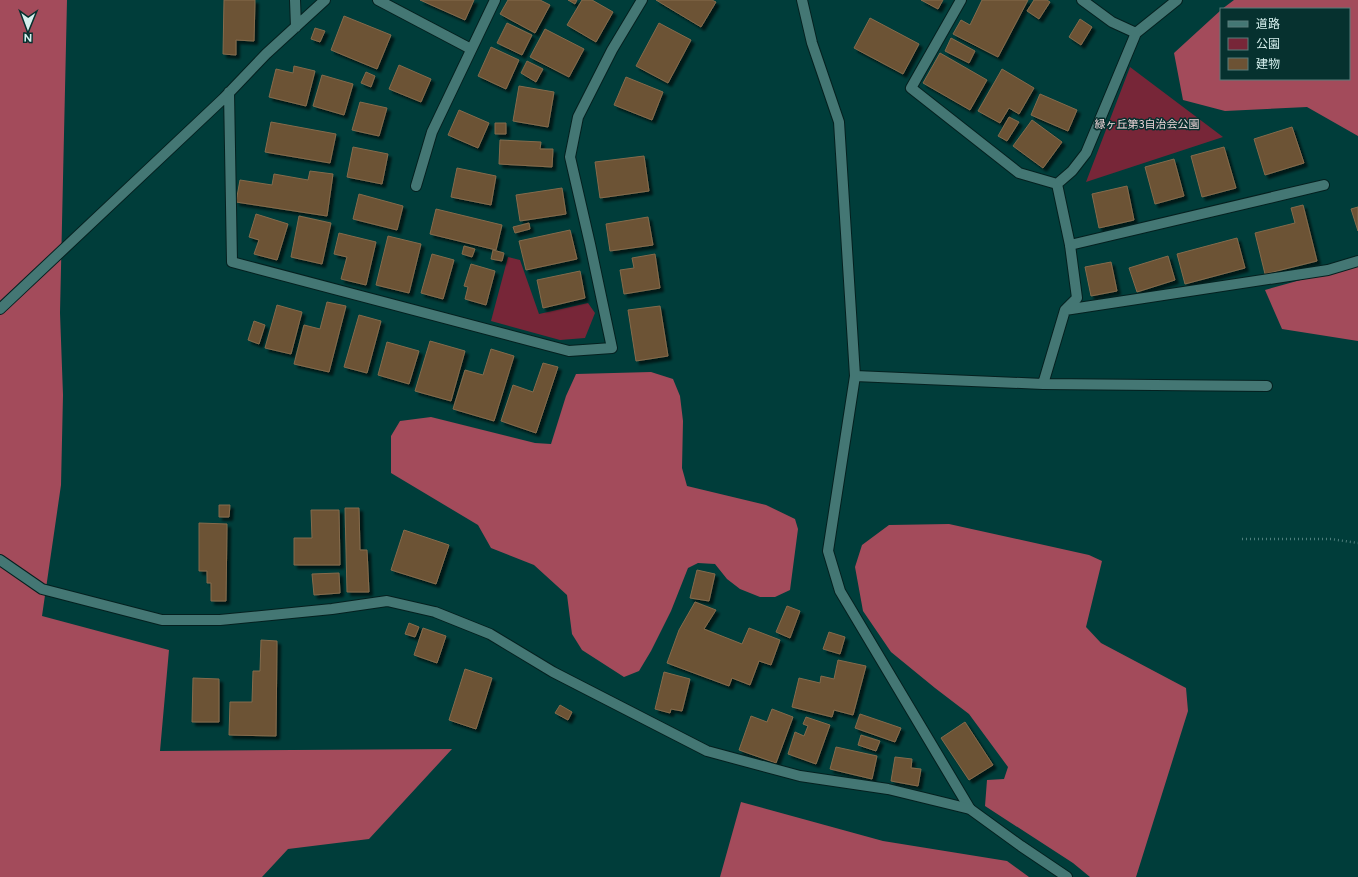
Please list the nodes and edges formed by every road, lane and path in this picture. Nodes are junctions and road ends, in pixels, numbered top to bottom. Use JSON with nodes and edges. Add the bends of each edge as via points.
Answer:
{"nodes":[{"id":1,"x":295,"y":0,"type":"edge"},
{"id":2,"x":325,"y":0,"type":"edge"},
{"id":3,"x":378,"y":0,"type":"edge"},
{"id":4,"x":495,"y":0,"type":"edge"},
{"id":5,"x":642,"y":0,"type":"edge"},
{"id":6,"x":802,"y":0,"type":"edge"},
{"id":7,"x":960,"y":0,"type":"edge"},
{"id":8,"x":1082,"y":0,"type":"edge"},
{"id":9,"x":1177,"y":0,"type":"edge"},
{"id":10,"x":296,"y":27,"type":"junction"},
{"id":11,"x":1136,"y":33,"type":"junction"},
{"id":12,"x":471,"y":48,"type":"junction"},
{"id":13,"x":229,"y":92,"type":"junction"},
{"id":14,"x":1057,"y":184,"type":"junction"},
{"id":15,"x":1324,"y":185,"type":"dead end"},
{"id":16,"x":416,"y":186,"type":"dead end"},
{"id":17,"x":1070,"y":245,"type":"junction"},
{"id":18,"x":1358,"y":261,"type":"edge"},
{"id":19,"x":0,"y":309,"type":"edge"},
{"id":20,"x":1065,"y":310,"type":"junction"},
{"id":21,"x":855,"y":376,"type":"junction"},
{"id":22,"x":1043,"y":384,"type":"junction"},
{"id":23,"x":1267,"y":386,"type":"dead end"},
{"id":24,"x":1242,"y":539,"type":"dead end"},
{"id":25,"x":1358,"y":543,"type":"edge"},
{"id":26,"x":0,"y":560,"type":"edge"},
{"id":27,"x":970,"y":809,"type":"junction"},
{"id":28,"x":1067,"y":877,"type":"edge"}],
"edges":[{"from":1,"to":10,"type":"street"},
{"from":2,"to":10,"type":"street"},
{"from":3,"to":12,"type":"street"},
{"from":4,"to":12,"type":"street"},
{"from":5,"to":13,"type":"street","via":[[612,50],[578,117],[570,157],[612,348],[569,351],[232,262]]},
{"from":6,"to":21,"type":"street","via":[[812,43],[839,122]]},
{"from":7,"to":14,"type":"street","via":[[911,88],[1018,173]]},
{"from":8,"to":11,"type":"street","via":[[1112,22]]},
{"from":9,"to":11,"type":"street"},
{"from":10,"to":13,"type":"street"},
{"from":11,"to":14,"type":"street","via":[[1086,153],[1072,171]]},
{"from":12,"to":16,"type":"street","via":[[432,132]]},
{"from":13,"to":19,"type":"street"},
{"from":14,"to":17,"type":"street"},
{"from":15,"to":17,"type":"street"},
{"from":17,"to":20,"type":"street","via":[[1077,298]]},
{"from":18,"to":20,"type":"street","via":[[1328,270]]},
{"from":20,"to":22,"type":"street"},
{"from":21,"to":22,"type":"street"},
{"from":21,"to":27,"type":"street","via":[[828,551],[840,591]]},
{"from":22,"to":23,"type":"street"},
{"from":24,"to":25,"type":"path","via":[[1331,539]]},
{"from":26,"to":27,"type":"street","via":[[42,589],[162,620],[220,620],[387,601],[435,612],[490,634],[553,672],[707,751],[800,776],[888,789]]},
{"from":27,"to":28,"type":"street"}]}
